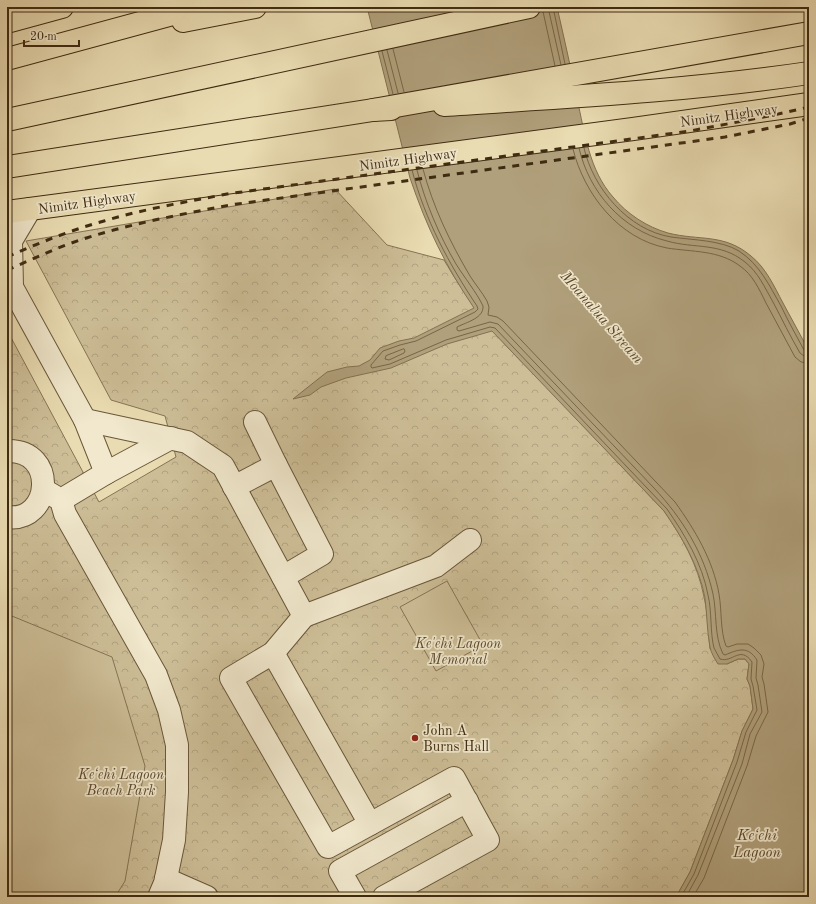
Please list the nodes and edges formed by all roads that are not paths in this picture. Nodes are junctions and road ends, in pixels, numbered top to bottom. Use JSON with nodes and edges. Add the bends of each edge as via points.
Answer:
{"nodes":[{"id":1,"x":62,"y":7,"type":"edge"},
{"id":2,"x":199,"y":7,"type":"edge"},
{"id":3,"x":255,"y":7,"type":"edge"},
{"id":4,"x":529,"y":7,"type":"edge"},
{"id":5,"x":7,"y":22,"type":"edge"},
{"id":6,"x":809,"y":33,"type":"edge"},
{"id":7,"x":64,"y":44,"type":"junction"},
{"id":8,"x":7,"y":59,"type":"edge"},
{"id":9,"x":809,"y":73,"type":"edge"},
{"id":10,"x":809,"y":104,"type":"edge"},
{"id":11,"x":373,"y":110,"type":"junction"},
{"id":12,"x":7,"y":120,"type":"edge"},
{"id":13,"x":7,"y":167,"type":"edge"},
{"id":14,"x":30,"y":209,"type":"junction"},
{"id":15,"x":7,"y":212,"type":"edge"},
{"id":16,"x":10,"y":282,"type":"edge"},
{"id":17,"x":85,"y":420,"type":"junction"},
{"id":18,"x":254,"y":422,"type":"dead end"},
{"id":19,"x":171,"y":438,"type":"junction"},
{"id":20,"x":7,"y":451,"type":"edge"},
{"id":21,"x":276,"y":465,"type":"junction"},
{"id":22,"x":106,"y":473,"type":"junction"},
{"id":23,"x":234,"y":487,"type":"junction"},
{"id":24,"x":52,"y":495,"type":"junction"},
{"id":25,"x":7,"y":517,"type":"edge"},
{"id":26,"x":470,"y":540,"type":"dead end"},
{"id":27,"x":283,"y":577,"type":"junction"},
{"id":28,"x":304,"y":616,"type":"junction"},
{"id":29,"x":273,"y":653,"type":"junction"},
{"id":30,"x":467,"y":801,"type":"junction"},
{"id":31,"x":370,"y":824,"type":"junction"},
{"id":32,"x":328,"y":847,"type":"junction"},
{"id":33,"x":340,"y":871,"type":"junction"},
{"id":34,"x":163,"y":888,"type":"edge"},
{"id":35,"x":207,"y":897,"type":"edge"},
{"id":36,"x":355,"y":897,"type":"edge"},
{"id":37,"x":384,"y":897,"type":"edge"}],
"edges":[{"from":1,"to":5,"type":"main road"},
{"from":2,"to":7,"type":"main road"},
{"from":3,"to":7,"type":"main road"},
{"from":4,"to":12,"type":"main road"},
{"from":6,"to":11,"type":"main road"},
{"from":7,"to":8,"type":"main road"},
{"from":9,"to":11,"type":"main road","via":[[748,82],[623,93]]},
{"from":10,"to":14,"type":"main road","name":"Nimitz Highway"},
{"from":11,"to":13,"type":"main road"},
{"from":14,"to":15,"type":"main road","name":"Nimitz Highway"},
{"from":14,"to":16,"type":"lane","via":[[11,241]]},
{"from":16,"to":17,"type":"lane"},
{"from":17,"to":19,"type":"lane"},
{"from":17,"to":22,"type":"lane"},
{"from":18,"to":21,"type":"lane"},
{"from":19,"to":22,"type":"lane"},
{"from":19,"to":23,"type":"lane","via":[[186,442],[223,466]]},
{"from":20,"to":24,"type":"lane","via":[[15,450],[34,460]]},
{"from":21,"to":23,"type":"lane"},
{"from":21,"to":27,"type":"lane","via":[[322,554]]},
{"from":22,"to":24,"type":"lane"},
{"from":23,"to":27,"type":"lane"},
{"from":24,"to":25,"type":"lane","via":[[40,500],[33,510],[23,516]]},
{"from":24,"to":34,"type":"lane","via":[[66,514],[156,675],[169,710],[178,745],[177,792],[174,840]]},
{"from":26,"to":28,"type":"lane","via":[[436,566]]},
{"from":27,"to":28,"type":"lane"},
{"from":28,"to":29,"type":"lane"},
{"from":29,"to":31,"type":"lane"},
{"from":29,"to":32,"type":"lane","via":[[230,678]]},
{"from":30,"to":31,"type":"lane","via":[[454,778]]},
{"from":30,"to":33,"type":"lane"},
{"from":30,"to":37,"type":"lane","via":[[488,840]]},
{"from":31,"to":32,"type":"lane"},
{"from":32,"to":33,"type":"lane"},
{"from":33,"to":36,"type":"lane"},
{"from":34,"to":35,"type":"lane"}]}
